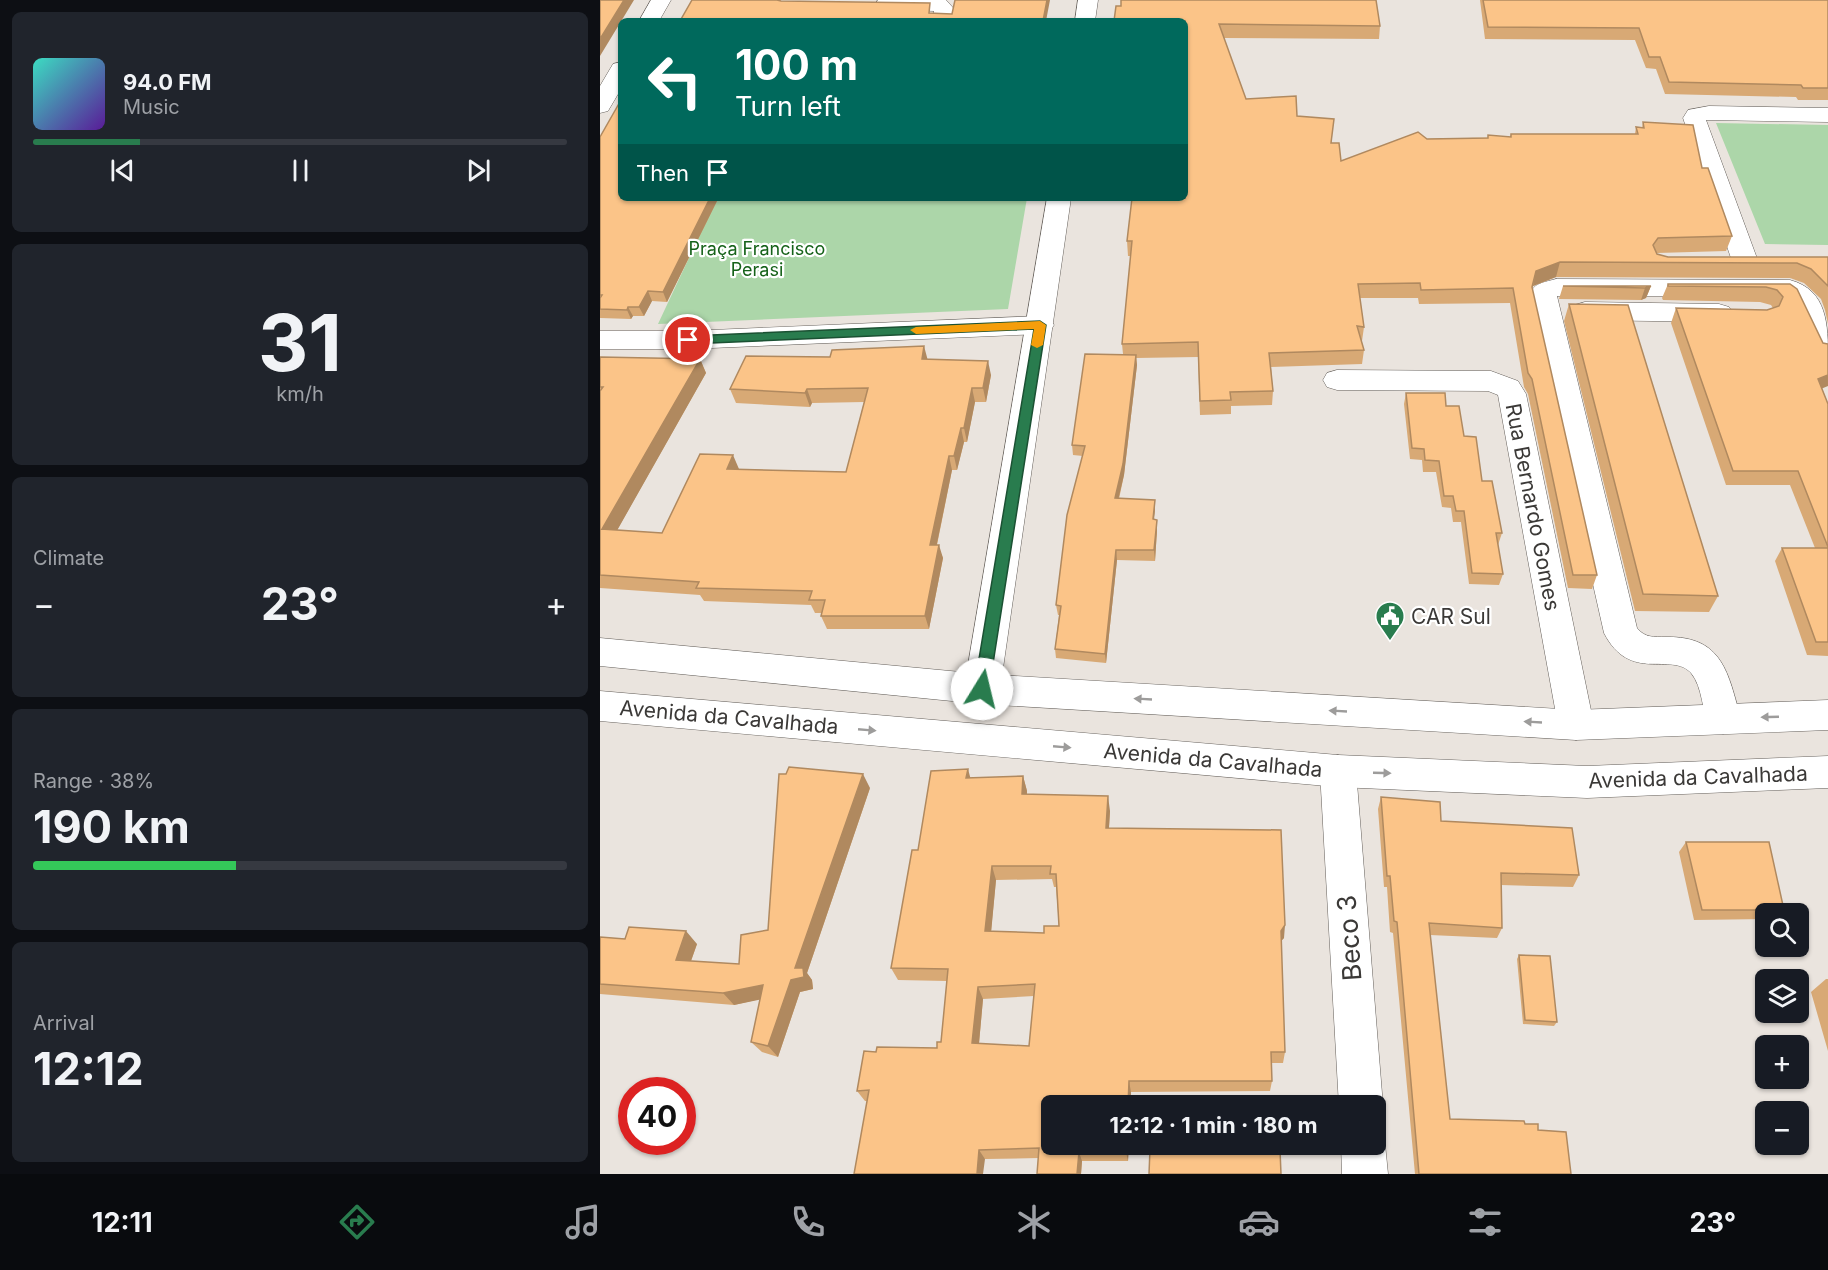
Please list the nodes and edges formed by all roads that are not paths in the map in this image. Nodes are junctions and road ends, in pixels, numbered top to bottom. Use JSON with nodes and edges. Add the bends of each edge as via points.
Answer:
{"nodes":[{"id":1,"x":661,"y":0,"type":"edge"},
{"id":2,"x":1088,"y":0,"type":"edge"},
{"id":3,"x":865,"y":3,"type":"edge"},
{"id":4,"x":651,"y":18,"type":"edge"},
{"id":5,"x":943,"y":18,"type":"edge"},
{"id":6,"x":1085,"y":18,"type":"edge"},
{"id":7,"x":618,"y":74,"type":"edge"},
{"id":8,"x":600,"y":106,"type":"edge"},
{"id":9,"x":1828,"y":115,"type":"edge"},
{"id":10,"x":1059,"y":201,"type":"edge"},
{"id":11,"x":1745,"y":261,"type":"edge"},
{"id":12,"x":1545,"y":310,"type":"junction"},
{"id":13,"x":1748,"y":313,"type":"edge"},
{"id":14,"x":1040,"y":325,"type":"junction"},
{"id":15,"x":600,"y":340,"type":"edge"},
{"id":16,"x":1828,"y":350,"type":"edge"},
{"id":17,"x":1337,"y":380,"type":"dead end"},
{"id":18,"x":600,"y":652,"type":"edge"},
{"id":19,"x":982,"y":689,"type":"junction"},
{"id":20,"x":600,"y":706,"type":"edge"},
{"id":21,"x":1828,"y":715,"type":"edge"},
{"id":22,"x":1723,"y":719,"type":"junction"},
{"id":23,"x":1576,"y":725,"type":"junction"},
{"id":24,"x":1338,"y":771,"type":"junction"},
{"id":25,"x":1828,"y":772,"type":"edge"},
{"id":26,"x":1360,"y":1095,"type":"edge"},
{"id":27,"x":1364,"y":1155,"type":"edge"},
{"id":28,"x":1365,"y":1174,"type":"edge"}],
"edges":[{"from":1,"to":4,"type":"street"},
{"from":2,"to":6,"type":"street"},
{"from":3,"to":5,"type":"street","via":[[941,5],[945,10]]},
{"from":7,"to":8,"type":"street"},
{"from":9,"to":11,"type":"street","via":[[1696,115],[1694,122]]},
{"from":10,"to":14,"type":"street"},
{"from":12,"to":13,"type":"street"},
{"from":12,"to":16,"type":"street","via":[[1544,292],[1556,287],[1781,286],[1798,291],[1803,297]]},
{"from":12,"to":22,"type":"street","via":[[1621,633],[1635,648],[1682,652],[1702,661]]},
{"from":14,"to":15,"type":"street"},
{"from":14,"to":19,"type":"street"},
{"from":17,"to":23,"type":"street","name":"Rua Bernardo Gomes","via":[[1491,381],[1508,388]]},
{"from":18,"to":19,"type":"street"},
{"from":23,"to":19,"type":"street","one_way":true},
{"from":20,"to":24,"type":"street","name":"Avenida da Cavalhada","one_way":true},
{"from":21,"to":22,"type":"street","one_way":true},
{"from":22,"to":23,"type":"street"},
{"from":24,"to":25,"type":"street","name":"Avenida da Cavalhada","one_way":true,"via":[[1587,782]]},
{"from":24,"to":26,"type":"street","name":"Beco 3"},
{"from":27,"to":28,"type":"street"}]}
